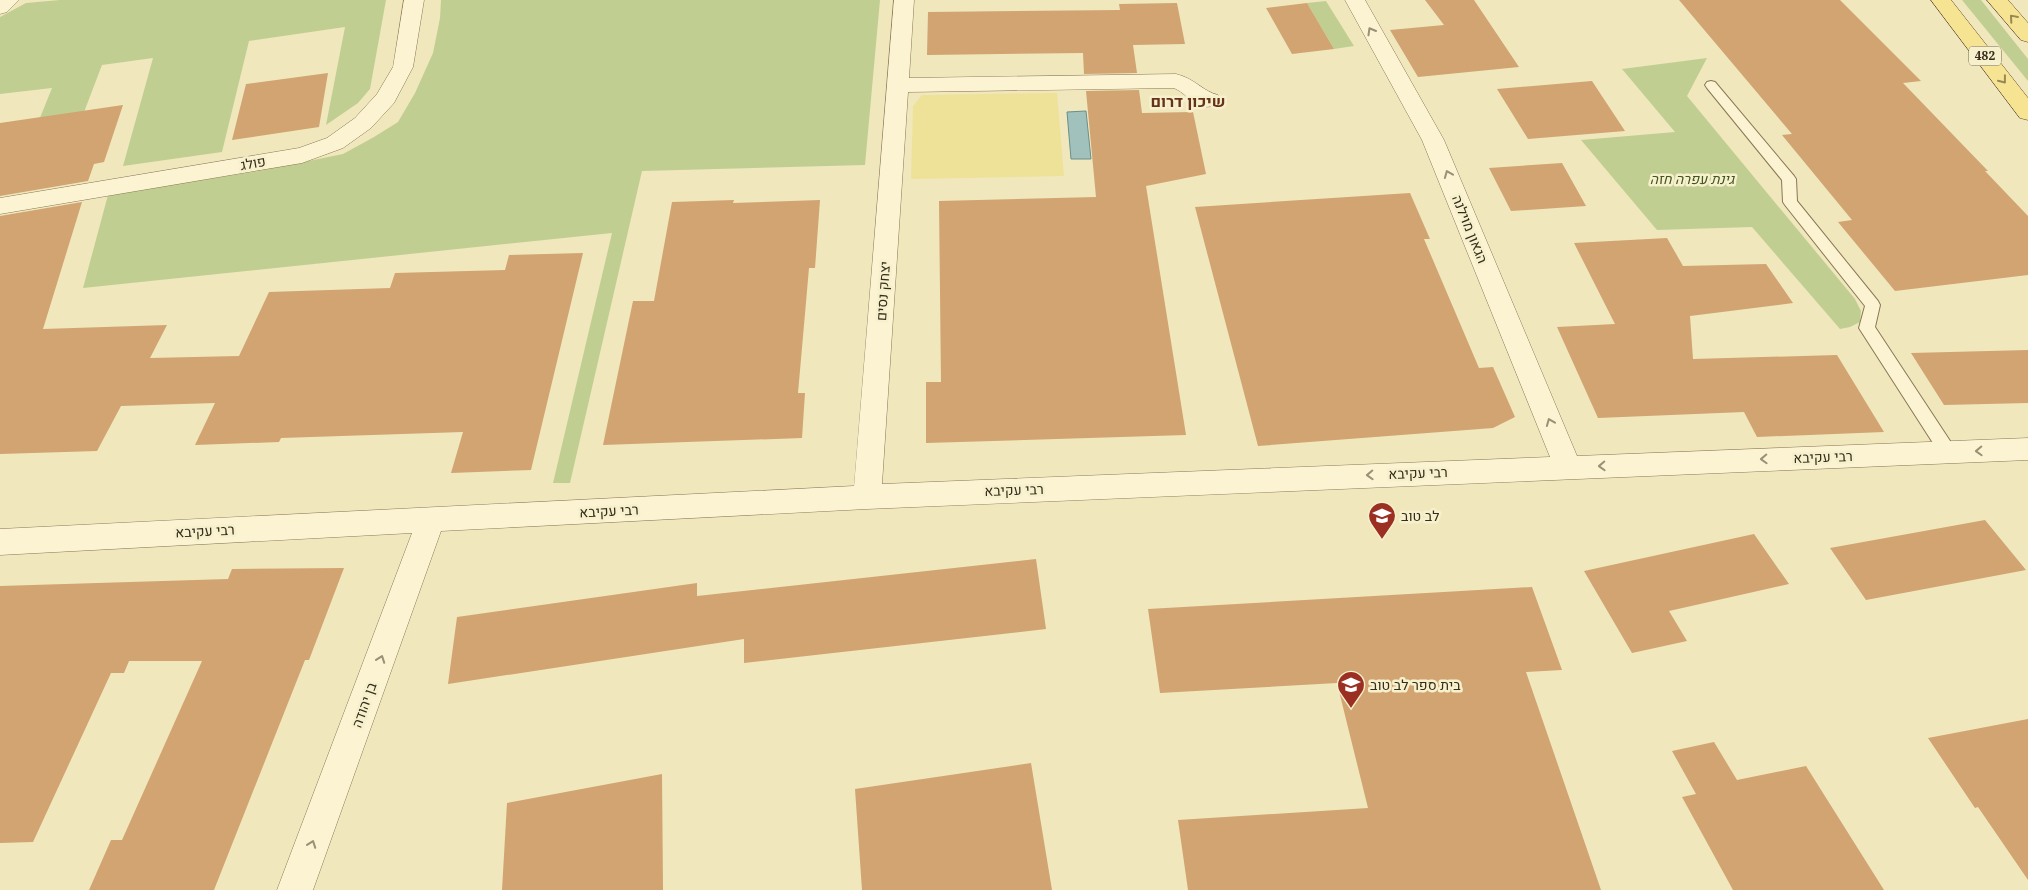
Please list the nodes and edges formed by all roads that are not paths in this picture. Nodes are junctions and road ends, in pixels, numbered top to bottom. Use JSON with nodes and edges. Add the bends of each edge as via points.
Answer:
{"nodes":[{"id":1,"x":9,"y":0,"type":"edge"},
{"id":2,"x":414,"y":0,"type":"edge"},
{"id":3,"x":904,"y":0,"type":"edge"},
{"id":4,"x":1355,"y":0,"type":"edge"},
{"id":5,"x":1941,"y":0,"type":"edge"},
{"id":6,"x":1997,"y":0,"type":"edge"},
{"id":7,"x":0,"y":8,"type":"edge"},
{"id":8,"x":2028,"y":36,"type":"edge"},
{"id":9,"x":899,"y":85,"type":"junction"},
{"id":10,"x":1711,"y":85,"type":"dead end"},
{"id":11,"x":1210,"y":100,"type":"dead end"},
{"id":12,"x":2028,"y":113,"type":"edge"},
{"id":13,"x":0,"y":206,"type":"edge"},
{"id":14,"x":2028,"y":449,"type":"edge"},
{"id":15,"x":1948,"y":452,"type":"junction"},
{"id":16,"x":1568,"y":467,"type":"junction"},
{"id":17,"x":867,"y":497,"type":"junction"},
{"id":18,"x":431,"y":520,"type":"junction"},
{"id":19,"x":0,"y":542,"type":"edge"},
{"id":20,"x":296,"y":890,"type":"edge"}],
"edges":[{"from":1,"to":7,"type":"street"},
{"from":2,"to":13,"type":"street","name":"פולג","via":[[403,67],[386,98],[362,123],[335,143],[302,155]]},
{"from":3,"to":9,"type":"street","name":"יצחק נסים"},
{"from":16,"to":4,"type":"street","name":"הגאון מוילנה","one_way":true,"via":[[1434,140]]},
{"from":5,"to":12,"type":"main road","number":"482","one_way":true},
{"from":8,"to":6,"type":"main road","one_way":true},
{"from":9,"to":11,"type":"street","via":[[1176,81],[1187,84],[1201,100]]},
{"from":9,"to":17,"type":"street","name":"יצחק נסים"},
{"from":10,"to":15,"type":"lane","via":[[1789,179],[1790,202],[1873,305],[1868,328]]},
{"from":14,"to":15,"type":"street","name":"רבי עקיבא","one_way":true},
{"from":15,"to":16,"type":"street","name":"רבי עקיבא","one_way":true},
{"from":16,"to":17,"type":"street","name":"רבי עקיבא","one_way":true},
{"from":17,"to":18,"type":"street","name":"רבי עקיבא"},
{"from":18,"to":19,"type":"street","name":"רבי עקיבא"},
{"from":20,"to":18,"type":"street","name":"בן יהודה","one_way":true}]}
